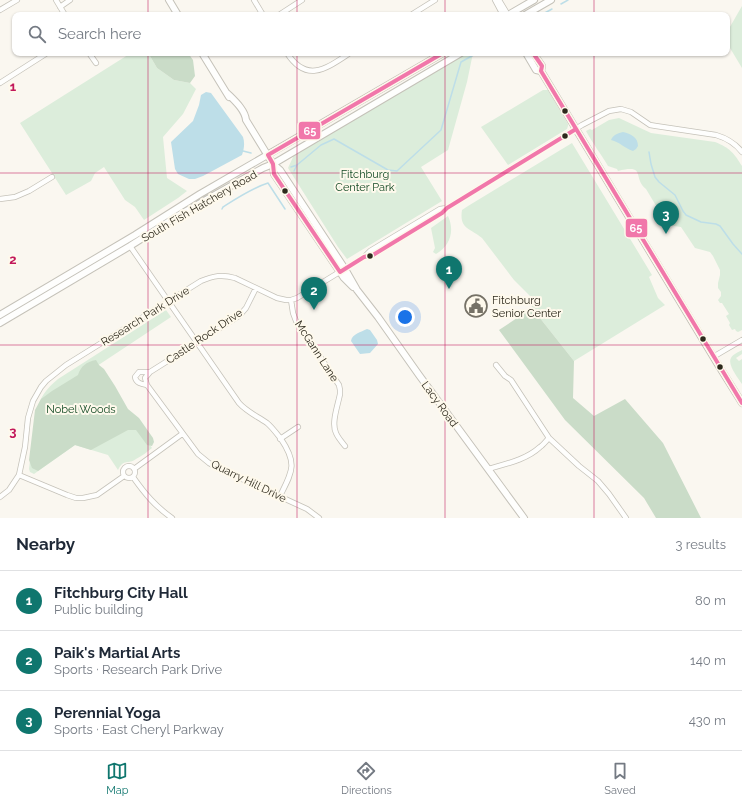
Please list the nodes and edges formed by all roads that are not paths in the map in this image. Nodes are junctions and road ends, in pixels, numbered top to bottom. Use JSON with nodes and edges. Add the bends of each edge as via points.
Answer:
{"nodes":[{"id":1,"x":17,"y":0,"type":"edge"},
{"id":2,"x":56,"y":0,"type":"edge"},
{"id":3,"x":70,"y":0,"type":"edge"},
{"id":4,"x":254,"y":0,"type":"edge"},
{"id":5,"x":302,"y":0,"type":"edge"},
{"id":6,"x":435,"y":0,"type":"edge"},
{"id":7,"x":495,"y":0,"type":"edge"},
{"id":8,"x":499,"y":0,"type":"edge"},
{"id":9,"x":534,"y":0,"type":"edge"},
{"id":10,"x":551,"y":0,"type":"edge"},
{"id":11,"x":170,"y":1,"type":"edge"},
{"id":12,"x":60,"y":7,"type":"junction"},
{"id":13,"x":0,"y":10,"type":"edge"},
{"id":14,"x":63,"y":12,"type":"edge"},
{"id":15,"x":176,"y":12,"type":"edge"},
{"id":16,"x":261,"y":12,"type":"edge"},
{"id":17,"x":284,"y":12,"type":"edge"},
{"id":18,"x":416,"y":12,"type":"edge"},
{"id":19,"x":501,"y":12,"type":"edge"},
{"id":20,"x":506,"y":12,"type":"edge"},
{"id":21,"x":513,"y":12,"type":"edge"},
{"id":22,"x":530,"y":12,"type":"edge"},
{"id":23,"x":42,"y":56,"type":"edge"},
{"id":24,"x":91,"y":56,"type":"edge"},
{"id":25,"x":204,"y":56,"type":"edge"},
{"id":26,"x":290,"y":56,"type":"edge"},
{"id":27,"x":345,"y":56,"type":"edge"},
{"id":28,"x":438,"y":56,"type":"edge"},
{"id":29,"x":456,"y":56,"type":"edge"},
{"id":30,"x":528,"y":56,"type":"edge"},
{"id":31,"x":535,"y":56,"type":"edge"},
{"id":32,"x":96,"y":64,"type":"dead end"},
{"id":33,"x":541,"y":71,"type":"junction"},
{"id":34,"x":0,"y":83,"type":"edge"},
{"id":35,"x":576,"y":129,"type":"junction"},
{"id":36,"x":742,"y":152,"type":"edge"},
{"id":37,"x":268,"y":155,"type":"junction"},
{"id":38,"x":273,"y":164,"type":"junction"},
{"id":39,"x":52,"y":178,"type":"dead end"},
{"id":40,"x":0,"y":199,"type":"edge"},
{"id":41,"x":130,"y":246,"type":"junction"},
{"id":42,"x":342,"y":271,"type":"junction"},
{"id":43,"x":256,"y":288,"type":"junction"},
{"id":44,"x":291,"y":300,"type":"junction"},
{"id":45,"x":168,"y":301,"type":"junction"},
{"id":46,"x":0,"y":314,"type":"edge"},
{"id":47,"x":0,"y":324,"type":"edge"},
{"id":48,"x":742,"y":340,"type":"edge"},
{"id":49,"x":196,"y":343,"type":"junction"},
{"id":50,"x":713,"y":357,"type":"junction"},
{"id":51,"x":496,"y":365,"type":"dead end"},
{"id":52,"x":150,"y":372,"type":"junction"},
{"id":53,"x":145,"y":378,"type":"joint"},
{"id":54,"x":146,"y":385,"type":"junction"},
{"id":55,"x":742,"y":403,"type":"edge"},
{"id":56,"x":298,"y":428,"type":"dead end"},
{"id":57,"x":182,"y":434,"type":"junction"},
{"id":58,"x":549,"y":438,"type":"junction"},
{"id":59,"x":280,"y":439,"type":"junction"},
{"id":60,"x":345,"y":446,"type":"dead end"},
{"id":61,"x":134,"y":469,"type":"junction"},
{"id":62,"x":488,"y":469,"type":"junction"},
{"id":63,"x":19,"y":476,"type":"junction"},
{"id":64,"x":124,"y":476,"type":"junction"},
{"id":65,"x":133,"y":477,"type":"junction"},
{"id":66,"x":280,"y":496,"type":"junction"},
{"id":67,"x":0,"y":497,"type":"edge"},
{"id":68,"x":172,"y":518,"type":"edge"},
{"id":69,"x":319,"y":518,"type":"edge"},
{"id":70,"x":524,"y":518,"type":"edge"},
{"id":71,"x":626,"y":518,"type":"edge"}],
"edges":[{"from":1,"to":13,"type":"street"},
{"from":2,"to":12,"type":"street"},
{"from":3,"to":12,"type":"street"},
{"from":4,"to":16,"type":"street"},
{"from":5,"to":17,"type":"street"},
{"from":6,"to":18,"type":"street"},
{"from":7,"to":19,"type":"street"},
{"from":8,"to":20,"type":"street"},
{"from":9,"to":21,"type":"main road"},
{"from":10,"to":22,"type":"main road"},
{"from":11,"to":15,"type":"main road"},
{"from":12,"to":14,"type":"street"},
{"from":23,"to":34,"type":"street"},
{"from":24,"to":32,"type":"street"},
{"from":25,"to":37,"type":"main road","name":"Lacy Road"},
{"from":26,"to":27,"type":"street","via":[[296,63],[311,70],[328,67]]},
{"from":28,"to":37,"type":"main road","name":"South Fish Hatchery Road"},
{"from":29,"to":38,"type":"main road","name":"South Fish Hatchery Road"},
{"from":30,"to":33,"type":"main road","via":[[536,70]]},
{"from":31,"to":33,"type":"main road","via":[[542,66]]},
{"from":33,"to":35,"type":"main road"},
{"from":35,"to":36,"type":"street","via":[[609,111],[621,109],[631,112],[650,125],[723,137]]},
{"from":35,"to":42,"type":"street","via":[[373,255],[364,257]]},
{"from":35,"to":50,"type":"main road"},
{"from":37,"to":38,"type":"main road","name":"Lacy Road"},
{"from":37,"to":46,"type":"main road","name":"South Fish Hatchery Road"},
{"from":38,"to":41,"type":"main road","name":"South Fish Hatchery Road","via":[[179,215]]},
{"from":38,"to":42,"type":"main road","name":"Lacy Road","via":[[274,174]]},
{"from":39,"to":40,"type":"street","via":[[29,192]]},
{"from":41,"to":45,"type":"street"},
{"from":41,"to":47,"type":"main road","name":"South Fish Hatchery Road"},
{"from":42,"to":44,"type":"street"},
{"from":42,"to":62,"type":"main road","name":"Lacy Road"},
{"from":43,"to":44,"type":"street","name":"Research Park Drive","via":[[277,298]]},
{"from":43,"to":45,"type":"street","name":"Research Park Drive","via":[[235,278],[215,276],[201,281]]},
{"from":43,"to":49,"type":"street","name":"Castle Rock Drive","via":[[239,316]]},
{"from":44,"to":60,"type":"street","name":"McGann Lane","via":[[296,321],[339,385],[340,394],[334,428]]},
{"from":45,"to":49,"type":"street"},
{"from":45,"to":63,"type":"street","name":"Research Park Drive","via":[[66,365],[46,381],[37,393],[30,410]]},
{"from":48,"to":50,"type":"street"},
{"from":49,"to":52,"type":"street","name":"Castle Rock Drive"},
{"from":49,"to":59,"type":"street","via":[[239,403],[268,424]]},
{"from":50,"to":55,"type":"main road"},
{"from":51,"to":58,"type":"street","via":[[511,380]]},
{"from":52,"to":53,"type":"street","name":"Castle Rock Drive"},
{"from":52,"to":54,"type":"street","via":[[138,372],[135,377],[137,383]]},
{"from":53,"to":54,"type":"street","name":"Quarry Hill Drive"},
{"from":54,"to":57,"type":"street","name":"Quarry Hill Drive"},
{"from":56,"to":59,"type":"street"},
{"from":57,"to":61,"type":"street"},
{"from":57,"to":66,"type":"street","name":"Quarry Hill Drive","via":[[209,463]]},
{"from":58,"to":62,"type":"street","via":[[530,454]]},
{"from":58,"to":71,"type":"street","via":[[598,481]]},
{"from":59,"to":66,"type":"street","via":[[289,453],[292,469]]},
{"from":61,"to":64,"type":"street","via":[[127,467]]},
{"from":61,"to":65,"type":"street"},
{"from":62,"to":70,"type":"main road","name":"Lacy Road"},
{"from":63,"to":64,"type":"street","via":[[67,495],[83,498],[97,495]]},
{"from":63,"to":67,"type":"street","name":"Research Park Drive"},
{"from":64,"to":65,"type":"street"},
{"from":65,"to":68,"type":"street","via":[[148,498]]},
{"from":66,"to":69,"type":"street","name":"Quarry Hill Drive"}]}
